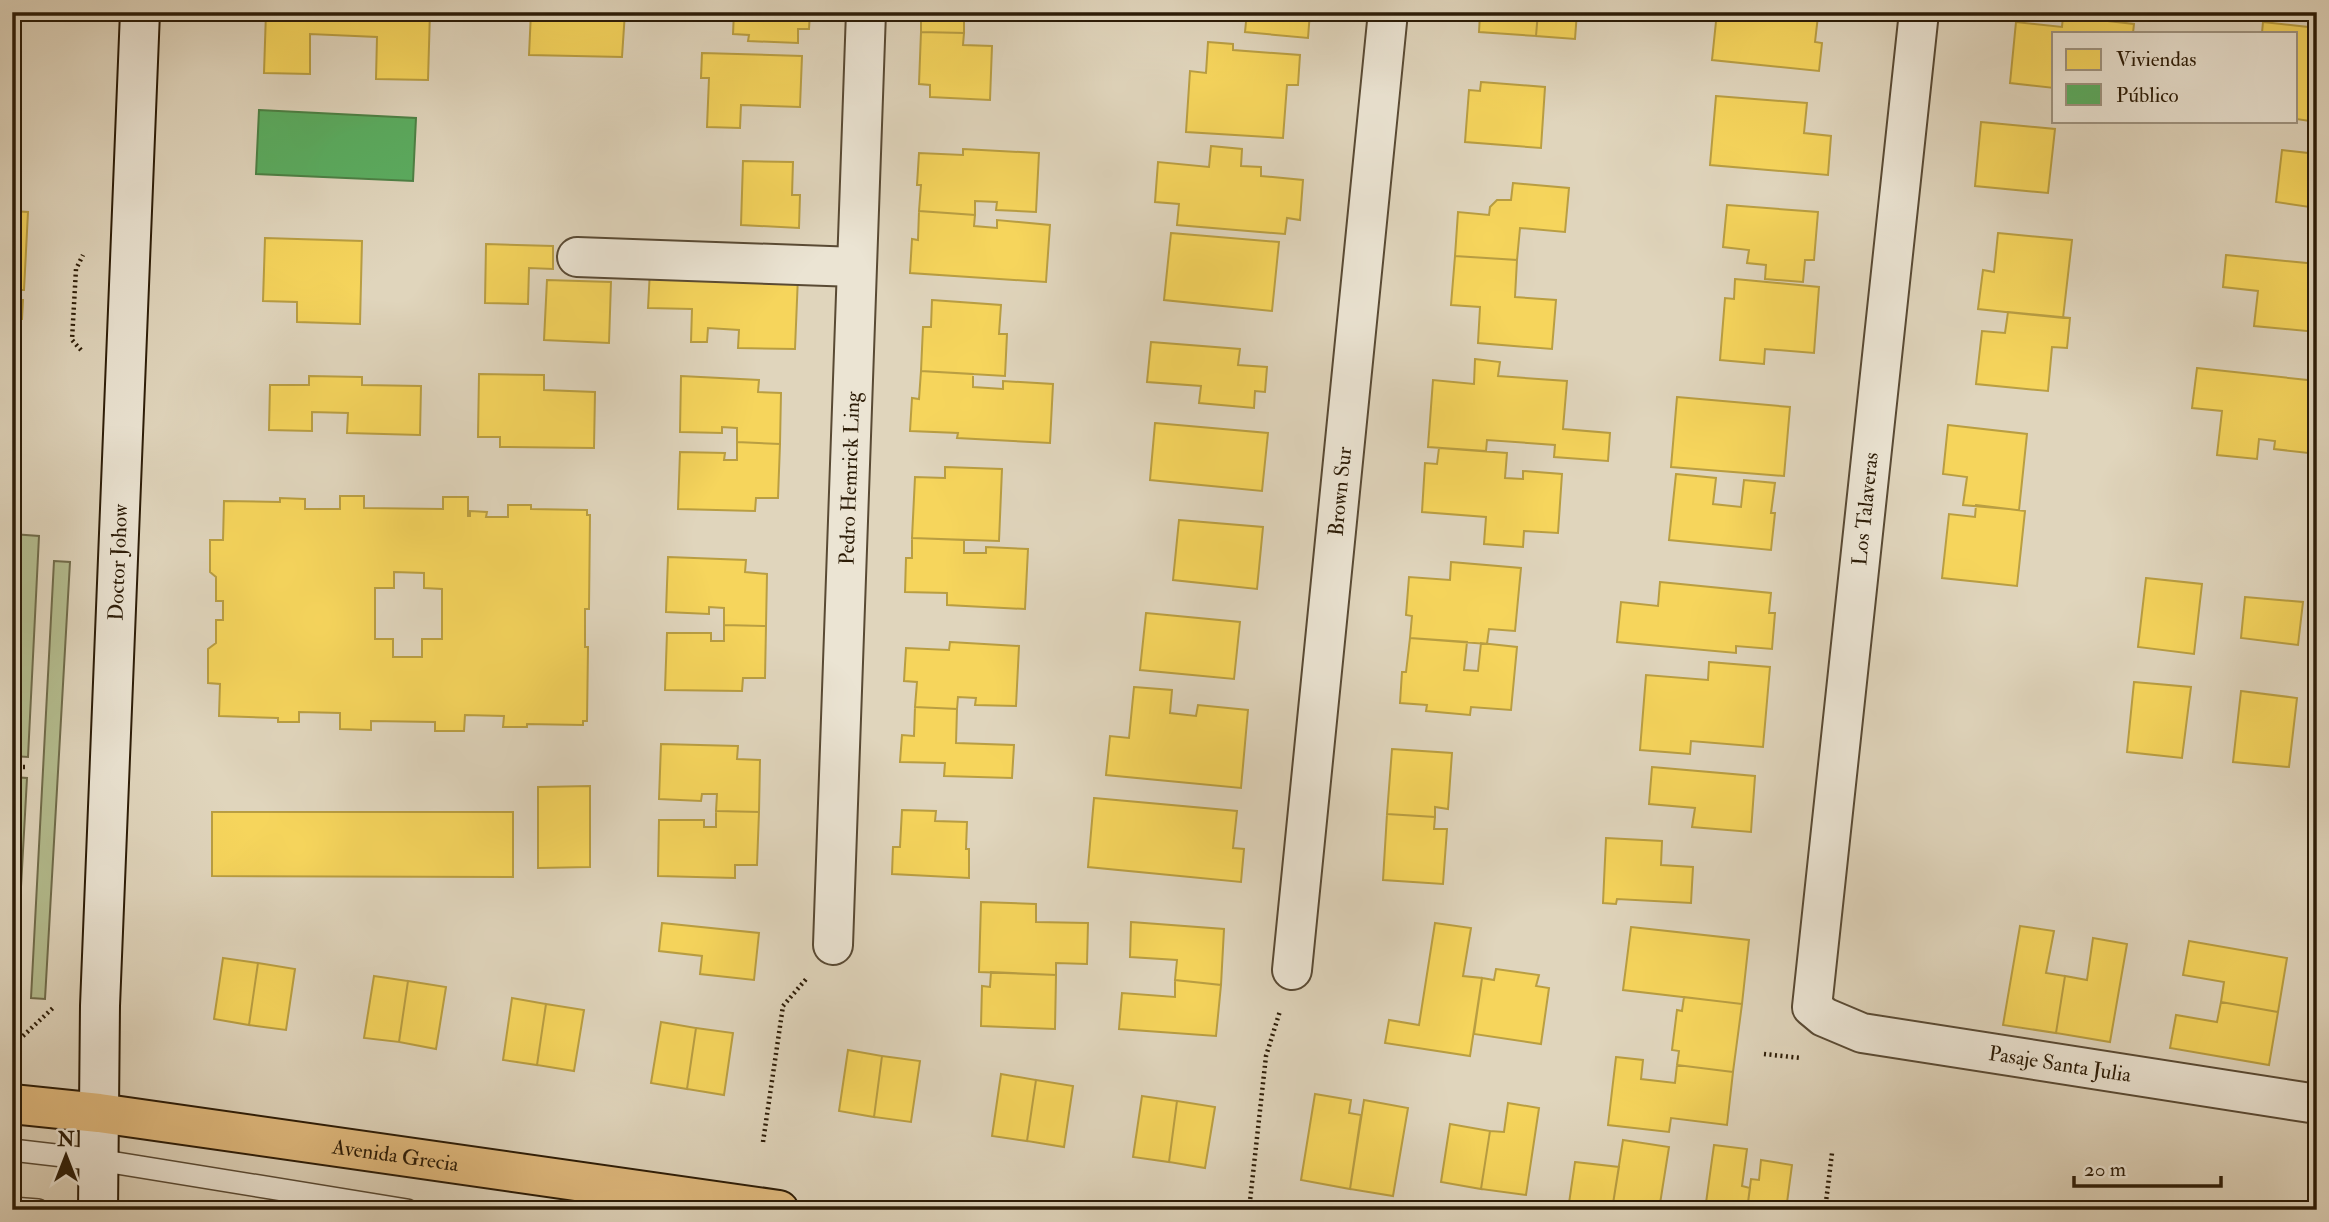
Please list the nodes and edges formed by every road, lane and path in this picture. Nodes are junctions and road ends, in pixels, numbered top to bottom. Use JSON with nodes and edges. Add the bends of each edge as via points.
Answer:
{"nodes":[{"id":1,"x":140,"y":12,"type":"edge"},
{"id":2,"x":866,"y":12,"type":"edge"},
{"id":3,"x":1388,"y":12,"type":"edge"},
{"id":4,"x":1919,"y":12,"type":"edge"},
{"id":5,"x":576,"y":257,"type":"dead end"},
{"id":6,"x":856,"y":267,"type":"junction"},
{"id":7,"x":12,"y":767,"type":"edge"},
{"id":8,"x":27,"y":767,"type":"dead end"},
{"id":9,"x":833,"y":945,"type":"joint"},
{"id":10,"x":1292,"y":970,"type":"joint"},
{"id":11,"x":1812,"y":1007,"type":"joint"},
{"id":12,"x":12,"y":1104,"type":"edge"},
{"id":13,"x":2317,"y":1104,"type":"edge"},
{"id":14,"x":99,"y":1114,"type":"junction"},
{"id":15,"x":763,"y":1142,"type":"dead end"},
{"id":16,"x":12,"y":1150,"type":"edge"},
{"id":17,"x":1832,"y":1153,"type":"dead end"},
{"id":18,"x":98,"y":1160,"type":"junction"},
{"id":19,"x":12,"y":1208,"type":"edge"},
{"id":20,"x":38,"y":1210,"type":"edge"},
{"id":21,"x":98,"y":1210,"type":"edge"},
{"id":22,"x":407,"y":1210,"type":"edge"},
{"id":23,"x":779,"y":1210,"type":"edge"},
{"id":24,"x":1248,"y":1210,"type":"edge"},
{"id":25,"x":1825,"y":1210,"type":"edge"}],
"edges":[{"from":1,"to":14,"type":"street","name":"Doctor Johow"},
{"from":2,"to":6,"type":"street","name":"Pedro Hemrick Ling"},
{"from":3,"to":10,"type":"street","name":"Brown Sur"},
{"from":4,"to":11,"type":"street","name":"Los Talaveras"},
{"from":5,"to":6,"type":"street"},
{"from":6,"to":9,"type":"street","name":"Pedro Hemrick Ling"},
{"from":7,"to":8,"type":"path"},
{"from":9,"to":15,"type":"path","via":[[827,964],[811,974],[783,1006]]},
{"from":10,"to":24,"type":"path","via":[[1266,1056]]},
{"from":11,"to":13,"type":"street","name":"Pasaje Santa Julia","via":[[1862,1033]]},
{"from":12,"to":14,"type":"main road","name":"Avenida Grecia"},
{"from":14,"to":18,"type":"street","name":"Doctor Johow"},
{"from":14,"to":23,"type":"main road","name":"Avenida Grecia"},
{"from":16,"to":18,"type":"lane"},
{"from":17,"to":25,"type":"path"},
{"from":18,"to":21,"type":"street","name":"Doctor Johow"},
{"from":18,"to":22,"type":"lane"},
{"from":19,"to":20,"type":"lane"}]}
